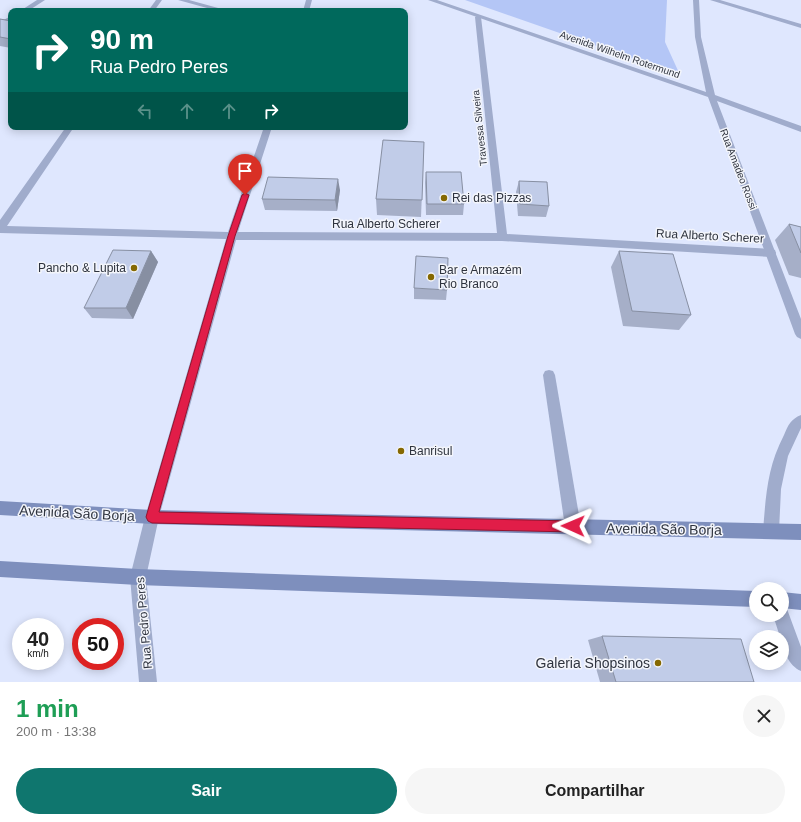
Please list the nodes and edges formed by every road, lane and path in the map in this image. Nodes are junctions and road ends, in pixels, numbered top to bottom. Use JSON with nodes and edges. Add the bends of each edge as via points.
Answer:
{"nodes":[{"id":1,"x":42,"y":0,"type":"edge"},
{"id":2,"x":181,"y":0,"type":"edge"},
{"id":3,"x":432,"y":0,"type":"edge"},
{"id":4,"x":696,"y":0,"type":"edge"},
{"id":5,"x":713,"y":0,"type":"edge"},
{"id":6,"x":28,"y":8,"type":"edge"},
{"id":7,"x":214,"y":8,"type":"edge"},
{"id":8,"x":478,"y":17,"type":"junction"},
{"id":9,"x":801,"y":26,"type":"edge"},
{"id":10,"x":712,"y":96,"type":"junction"},
{"id":11,"x":801,"y":129,"type":"edge"},
{"id":12,"x":68,"y":130,"type":"edge"},
{"id":13,"x":267,"y":130,"type":"edge"},
{"id":14,"x":0,"y":228,"type":"edge"},
{"id":15,"x":232,"y":236,"type":"junction"},
{"id":16,"x":502,"y":237,"type":"junction"},
{"id":17,"x":771,"y":253,"type":"junction"},
{"id":18,"x":798,"y":318,"type":"edge"},
{"id":19,"x":801,"y":334,"type":"edge"},
{"id":20,"x":549,"y":375,"type":"dead end"},
{"id":21,"x":801,"y":421,"type":"edge"},
{"id":22,"x":0,"y":508,"type":"edge"},
{"id":23,"x":152,"y":517,"type":"junction"},
{"id":24,"x":573,"y":526,"type":"junction"},
{"id":25,"x":771,"y":531,"type":"junction"},
{"id":26,"x":801,"y":532,"type":"edge"},
{"id":27,"x":0,"y":570,"type":"edge"},
{"id":28,"x":138,"y":577,"type":"junction"},
{"id":29,"x":749,"y":599,"type":"edge"},
{"id":30,"x":789,"y":601,"type":"edge"},
{"id":31,"x":801,"y":602,"type":"edge"},
{"id":32,"x":784,"y":622,"type":"edge"},
{"id":33,"x":801,"y":662,"type":"edge"},
{"id":34,"x":148,"y":682,"type":"edge"}],
"edges":[{"from":1,"to":6,"type":"street"},
{"from":2,"to":7,"type":"street"},
{"from":3,"to":8,"type":"street","name":"Avenida Wilhelm Rotermund"},
{"from":4,"to":10,"type":"street","name":"Rua Amadeo Rossi","via":[[698,38]]},
{"from":5,"to":9,"type":"street"},
{"from":8,"to":10,"type":"street","name":"Avenida Wilhelm Rotermund"},
{"from":8,"to":16,"type":"street","name":"Travessa Silveira"},
{"from":10,"to":11,"type":"street","name":"Avenida Wilhelm Rotermund"},
{"from":10,"to":17,"type":"street","name":"Rua Amadeo Rossi"},
{"from":12,"to":14,"type":"street"},
{"from":13,"to":15,"type":"street","name":"Rua Pedro Peres"},
{"from":14,"to":15,"type":"street","name":"Rua Alberto Scherer"},
{"from":15,"to":16,"type":"street","name":"Rua Alberto Scherer"},
{"from":15,"to":23,"type":"street","name":"Rua Pedro Peres"},
{"from":16,"to":17,"type":"street","name":"Rua Alberto Scherer"},
{"from":17,"to":18,"type":"street","name":"Rua Amadeo Rossi"},
{"from":18,"to":19,"type":"street","name":"Rua Amadeo Rossi"},
{"from":20,"to":24,"type":"street"},
{"from":21,"to":25,"type":"street","via":[[796,424],[781,455],[774,489]]},
{"from":22,"to":23,"type":"main road","name":"Avenida São Borja"},
{"from":23,"to":24,"type":"main road","name":"Avenida São Borja"},
{"from":23,"to":28,"type":"street","name":"Rua Pedro Peres"},
{"from":24,"to":25,"type":"main road","name":"Avenida São Borja"},
{"from":25,"to":26,"type":"main road","name":"Avenida São Borja"},
{"from":27,"to":28,"type":"main road"},
{"from":28,"to":29,"type":"main road"},
{"from":28,"to":34,"type":"street","name":"Rua Pedro Peres"},
{"from":30,"to":31,"type":"main road"},
{"from":32,"to":33,"type":"street","via":[[795,654]]}]}
